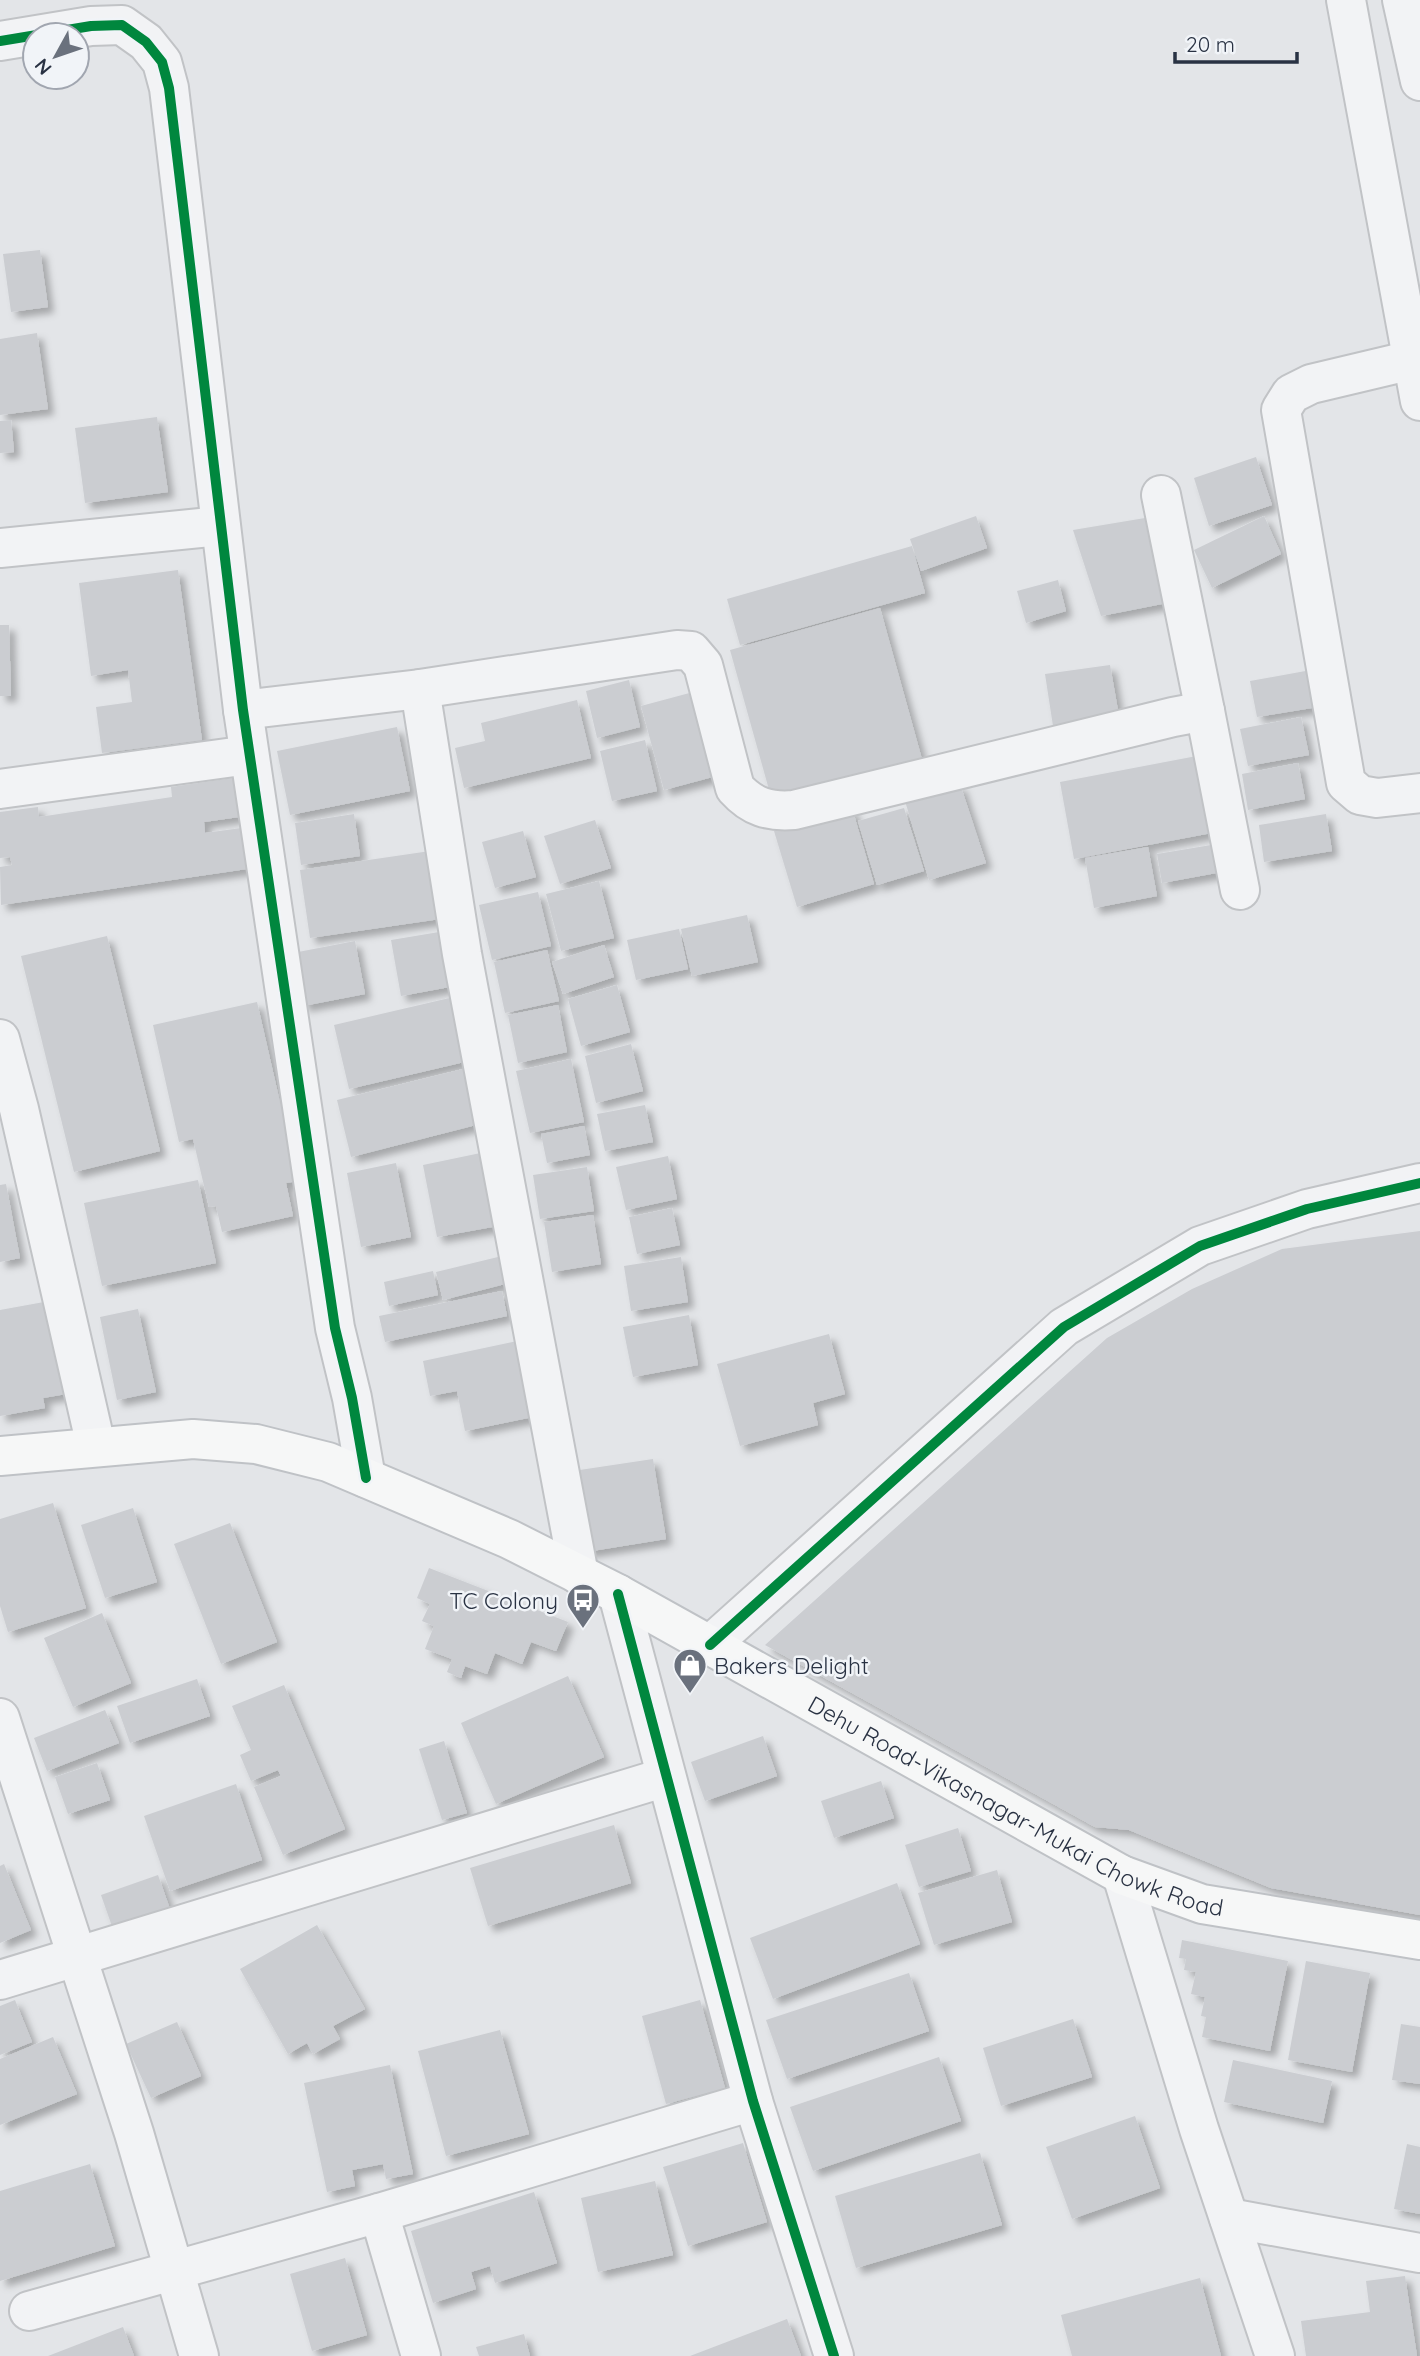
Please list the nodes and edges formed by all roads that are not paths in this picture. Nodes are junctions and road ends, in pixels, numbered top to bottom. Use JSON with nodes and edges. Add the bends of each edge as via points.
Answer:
{"nodes":[{"id":1,"x":1346,"y":0,"type":"edge"},
{"id":2,"x":1402,"y":0,"type":"edge"},
{"id":3,"x":0,"y":41,"type":"edge"},
{"id":4,"x":1420,"y":81,"type":"edge"},
{"id":5,"x":1412,"y":360,"type":"junction"},
{"id":6,"x":1420,"y":401,"type":"edge"},
{"id":7,"x":1161,"y":495,"type":"dead end"},
{"id":8,"x":220,"y":526,"type":"junction"},
{"id":9,"x":0,"y":548,"type":"edge"},
{"id":10,"x":420,"y":689,"type":"junction"},
{"id":11,"x":243,"y":710,"type":"junction"},
{"id":12,"x":1189,"y":714,"type":"junction"},
{"id":13,"x":249,"y":755,"type":"junction"},
{"id":14,"x":0,"y":789,"type":"edge"},
{"id":15,"x":1420,"y":793,"type":"edge"},
{"id":16,"x":1240,"y":890,"type":"dead end"},
{"id":17,"x":0,"y":1039,"type":"edge"},
{"id":18,"x":10,"y":1111,"type":"edge"},
{"id":19,"x":1420,"y":1182,"type":"edge"},
{"id":20,"x":96,"y":1446,"type":"junction"},
{"id":21,"x":0,"y":1456,"type":"edge"},
{"id":22,"x":366,"y":1478,"type":"junction"},
{"id":23,"x":579,"y":1575,"type":"junction"},
{"id":24,"x":618,"y":1594,"type":"junction"},
{"id":25,"x":710,"y":1645,"type":"junction"},
{"id":26,"x":0,"y":1718,"type":"edge"},
{"id":27,"x":666,"y":1777,"type":"junction"},
{"id":28,"x":1122,"y":1875,"type":"junction"},
{"id":29,"x":1420,"y":1940,"type":"edge"},
{"id":30,"x":78,"y":1955,"type":"junction"},
{"id":31,"x":0,"y":1980,"type":"edge"},
{"id":32,"x":753,"y":2101,"type":"junction"},
{"id":33,"x":379,"y":2213,"type":"junction"},
{"id":34,"x":1229,"y":2218,"type":"junction"},
{"id":35,"x":1420,"y":2253,"type":"edge"},
{"id":36,"x":174,"y":2271,"type":"junction"},
{"id":37,"x":29,"y":2311,"type":"dead end"},
{"id":38,"x":200,"y":2356,"type":"edge"},
{"id":39,"x":421,"y":2356,"type":"edge"},
{"id":40,"x":834,"y":2356,"type":"edge"},
{"id":41,"x":1275,"y":2356,"type":"edge"}],
"edges":[{"from":1,"to":5,"type":"street"},
{"from":2,"to":4,"type":"street"},
{"from":3,"to":8,"type":"street","via":[[122,24],[162,62],[169,88]]},
{"from":5,"to":6,"type":"street"},
{"from":5,"to":15,"type":"street","via":[[1311,384],[1291,394],[1281,410],[1346,782],[1360,795],[1377,798]]},
{"from":7,"to":12,"type":"street"},
{"from":8,"to":9,"type":"street"},
{"from":8,"to":11,"type":"street"},
{"from":10,"to":11,"type":"street"},
{"from":10,"to":12,"type":"street","via":[[691,651],[703,665],[735,788],[746,800],[777,812]]},
{"from":10,"to":23,"type":"street","via":[[462,954]]},
{"from":11,"to":13,"type":"street"},
{"from":12,"to":16,"type":"street"},
{"from":13,"to":14,"type":"street"},
{"from":13,"to":22,"type":"street","via":[[335,1328]]},
{"from":17,"to":18,"type":"street"},
{"from":18,"to":20,"type":"street"},
{"from":19,"to":25,"type":"street","via":[[1307,1209],[1200,1246],[1064,1327]]},
{"from":20,"to":21,"type":"main road","name":"Dehu Road-Vikasnagar-Mukai Chowk Road"},
{"from":20,"to":22,"type":"main road","name":"Dehu Road-Vikasnagar-Mukai Chowk Road","via":[[193,1439],[257,1444],[328,1462]]},
{"from":22,"to":23,"type":"main road","name":"Dehu Road-Vikasnagar-Mukai Chowk Road","via":[[509,1539]]},
{"from":23,"to":24,"type":"main road","name":"Dehu Road-Vikasnagar-Mukai Chowk Road"},
{"from":24,"to":25,"type":"main road","name":"Dehu Road-Vikasnagar-Mukai Chowk Road"},
{"from":24,"to":27,"type":"street"},
{"from":25,"to":28,"type":"main road","name":"Dehu Road-Vikasnagar-Mukai Chowk Road"},
{"from":26,"to":30,"type":"street"},
{"from":27,"to":30,"type":"street"},
{"from":27,"to":32,"type":"street"},
{"from":28,"to":29,"type":"main road","name":"Dehu Road-Vikasnagar-Mukai Chowk Road","via":[[1202,1904]]},
{"from":28,"to":34,"type":"street"},
{"from":30,"to":31,"type":"street"},
{"from":30,"to":36,"type":"street"},
{"from":32,"to":33,"type":"street"},
{"from":32,"to":40,"type":"street"},
{"from":33,"to":36,"type":"street"},
{"from":33,"to":39,"type":"street"},
{"from":34,"to":35,"type":"street"},
{"from":34,"to":41,"type":"street"},
{"from":36,"to":37,"type":"street"},
{"from":36,"to":38,"type":"street"}]}
